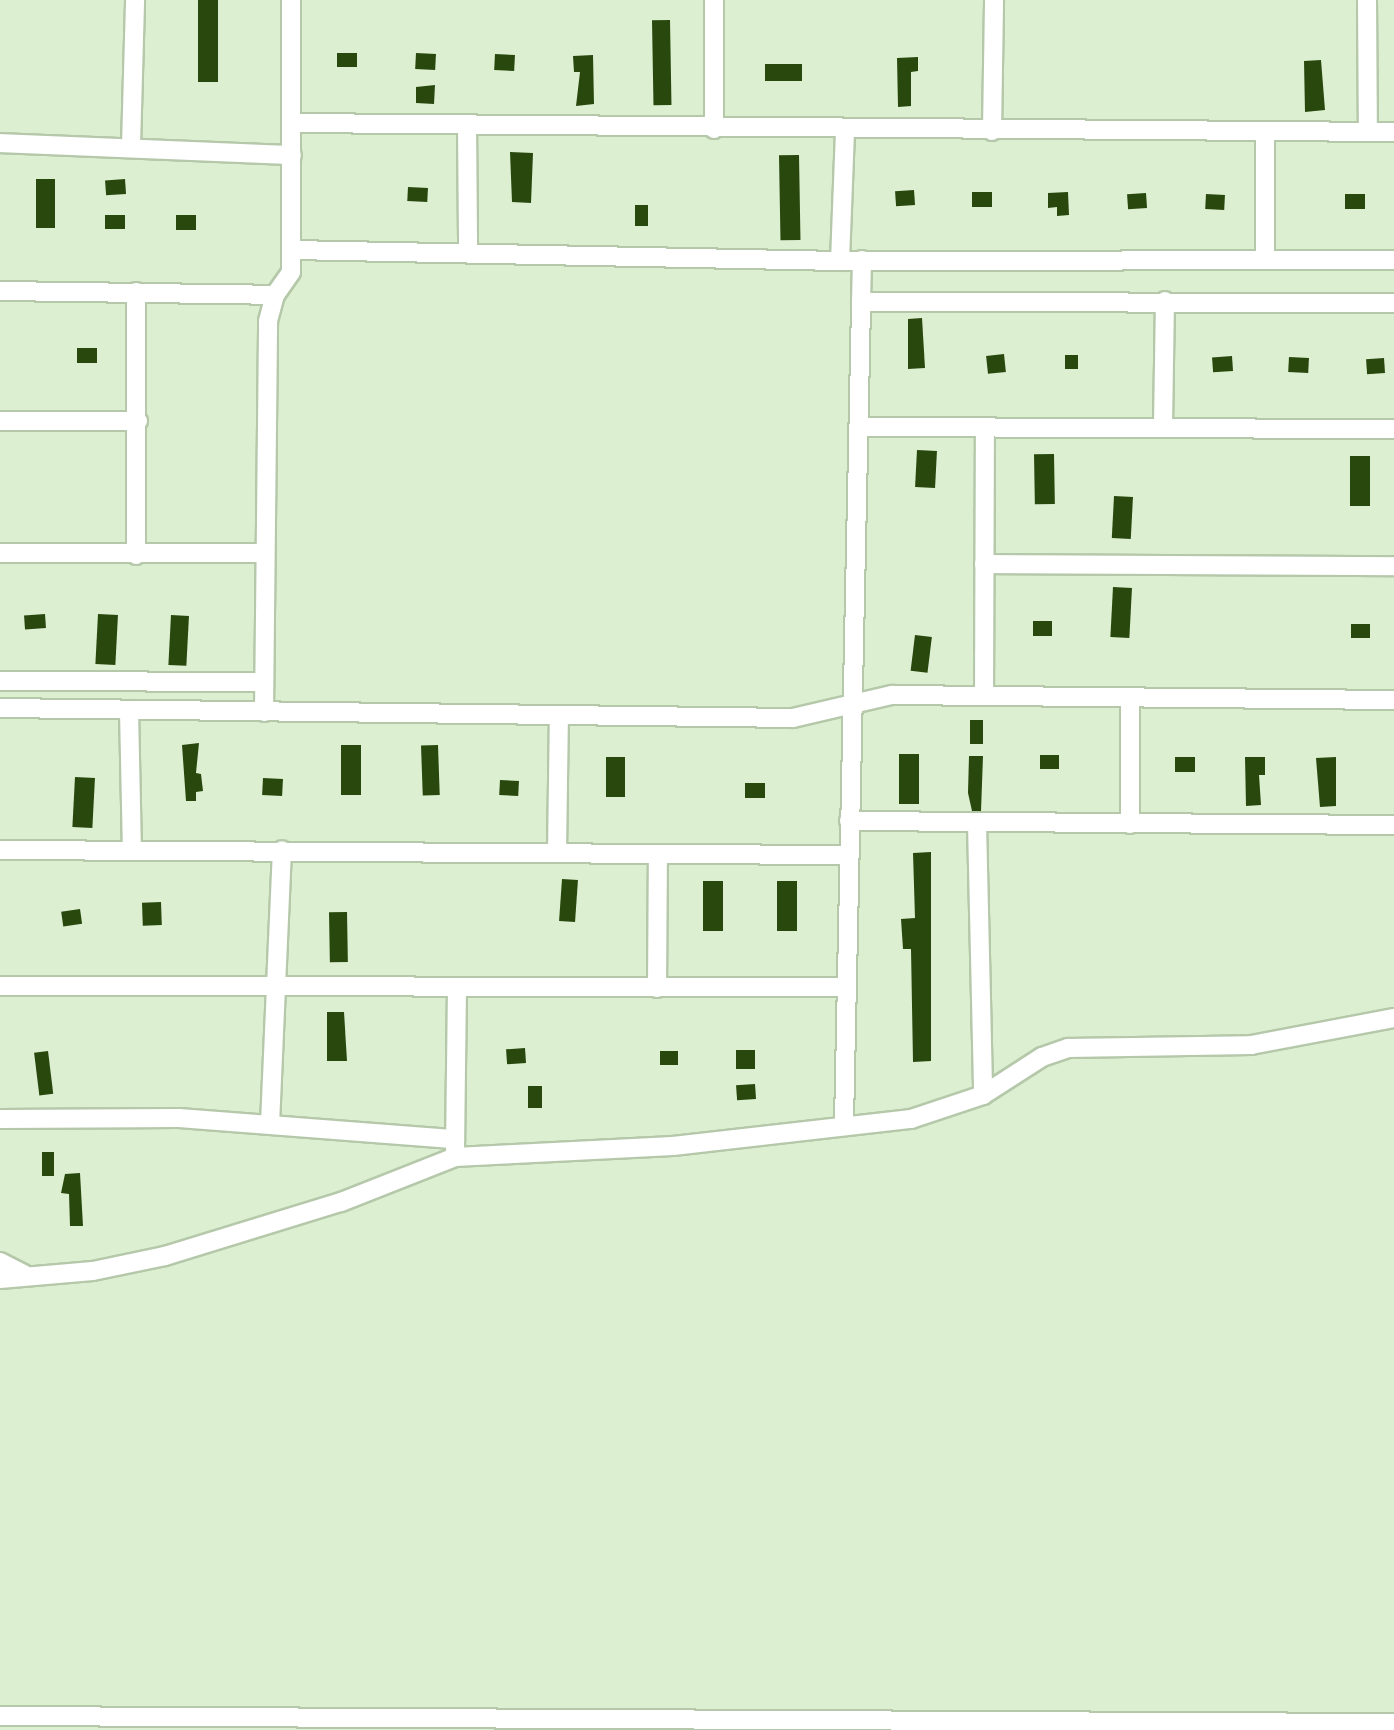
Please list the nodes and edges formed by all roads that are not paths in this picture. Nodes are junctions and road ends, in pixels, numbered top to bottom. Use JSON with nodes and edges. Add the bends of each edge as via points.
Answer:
{"nodes":[{"id":1,"x":135,"y":0,"type":"edge"},
{"id":2,"x":291,"y":0,"type":"edge"},
{"id":3,"x":714,"y":0,"type":"edge"},
{"id":4,"x":994,"y":0,"type":"edge"},
{"id":5,"x":1367,"y":0,"type":"edge"},
{"id":6,"x":292,"y":123,"type":"junction"},
{"id":7,"x":467,"y":124,"type":"junction"},
{"id":8,"x":714,"y":129,"type":"junction"},
{"id":9,"x":845,"y":130,"type":"junction"},
{"id":10,"x":992,"y":131,"type":"junction"},
{"id":11,"x":1264,"y":131,"type":"junction"},
{"id":12,"x":1368,"y":132,"type":"junction"},
{"id":13,"x":1394,"y":132,"type":"edge"},
{"id":14,"x":0,"y":143,"type":"edge"},
{"id":15,"x":131,"y":146,"type":"junction"},
{"id":16,"x":292,"y":155,"type":"junction"},
{"id":17,"x":292,"y":250,"type":"junction"},
{"id":18,"x":468,"y":251,"type":"junction"},
{"id":19,"x":862,"y":260,"type":"junction"},
{"id":20,"x":1265,"y":260,"type":"junction"},
{"id":21,"x":1394,"y":260,"type":"edge"},
{"id":22,"x":840,"y":261,"type":"junction"},
{"id":23,"x":0,"y":291,"type":"edge"},
{"id":24,"x":136,"y":292,"type":"junction"},
{"id":25,"x":275,"y":296,"type":"junction"},
{"id":26,"x":1165,"y":301,"type":"junction"},
{"id":27,"x":861,"y":302,"type":"junction"},
{"id":28,"x":1394,"y":303,"type":"edge"},
{"id":29,"x":0,"y":421,"type":"edge"},
{"id":30,"x":138,"y":421,"type":"junction"},
{"id":31,"x":1163,"y":426,"type":"junction"},
{"id":32,"x":862,"y":427,"type":"junction"},
{"id":33,"x":985,"y":428,"type":"junction"},
{"id":34,"x":1394,"y":429,"type":"edge"},
{"id":35,"x":0,"y":553,"type":"edge"},
{"id":36,"x":265,"y":554,"type":"junction"},
{"id":37,"x":136,"y":555,"type":"junction"},
{"id":38,"x":984,"y":564,"type":"junction"},
{"id":39,"x":1394,"y":566,"type":"edge"},
{"id":40,"x":0,"y":681,"type":"edge"},
{"id":41,"x":264,"y":682,"type":"junction"},
{"id":42,"x":984,"y":696,"type":"junction"},
{"id":43,"x":1131,"y":699,"type":"junction"},
{"id":44,"x":1394,"y":700,"type":"edge"},
{"id":45,"x":851,"y":703,"type":"junction"},
{"id":46,"x":0,"y":708,"type":"edge"},
{"id":47,"x":129,"y":710,"type":"junction"},
{"id":48,"x":264,"y":712,"type":"junction"},
{"id":49,"x":559,"y":716,"type":"junction"},
{"id":50,"x":849,"y":821,"type":"junction"},
{"id":51,"x":977,"y":823,"type":"junction"},
{"id":52,"x":1130,"y":824,"type":"junction"},
{"id":53,"x":1394,"y":825,"type":"edge"},
{"id":54,"x":132,"y":849,"type":"junction"},
{"id":55,"x":0,"y":850,"type":"edge"},
{"id":56,"x":282,"y":850,"type":"junction"},
{"id":57,"x":557,"y":853,"type":"junction"},
{"id":58,"x":658,"y":854,"type":"junction"},
{"id":59,"x":848,"y":855,"type":"junction"},
{"id":60,"x":0,"y":986,"type":"edge"},
{"id":61,"x":277,"y":986,"type":"junction"},
{"id":62,"x":457,"y":987,"type":"junction"},
{"id":63,"x":845,"y":987,"type":"junction"},
{"id":64,"x":657,"y":988,"type":"junction"},
{"id":65,"x":1394,"y":1018,"type":"edge"},
{"id":66,"x":983,"y":1095,"type":"junction"},
{"id":67,"x":0,"y":1119,"type":"edge"},
{"id":68,"x":844,"y":1123,"type":"junction"},
{"id":69,"x":270,"y":1124,"type":"junction"},
{"id":70,"x":455,"y":1148,"type":"junction"},
{"id":71,"x":0,"y":1262,"type":"edge"},
{"id":72,"x":24,"y":1274,"type":"junction"},
{"id":73,"x":0,"y":1279,"type":"edge"},
{"id":74,"x":0,"y":1716,"type":"edge"},
{"id":75,"x":267,"y":1723,"type":"edge"},
{"id":76,"x":1394,"y":1723,"type":"edge"},
{"id":77,"x":649,"y":1724,"type":"edge"},
{"id":78,"x":1252,"y":1724,"type":"edge"},
{"id":79,"x":829,"y":1725,"type":"edge"}],
"edges":[{"from":1,"to":15,"type":"street"},
{"from":2,"to":6,"type":"street"},
{"from":3,"to":8,"type":"street"},
{"from":4,"to":10,"type":"street"},
{"from":5,"to":12,"type":"street"},
{"from":6,"to":7,"type":"street"},
{"from":6,"to":16,"type":"street"},
{"from":7,"to":8,"type":"street"},
{"from":7,"to":18,"type":"street"},
{"from":8,"to":9,"type":"street"},
{"from":9,"to":10,"type":"street"},
{"from":9,"to":22,"type":"street"},
{"from":10,"to":11,"type":"street"},
{"from":11,"to":12,"type":"street"},
{"from":11,"to":20,"type":"street"},
{"from":12,"to":13,"type":"street"},
{"from":14,"to":15,"type":"street"},
{"from":15,"to":16,"type":"street"},
{"from":16,"to":17,"type":"street"},
{"from":17,"to":18,"type":"street"},
{"from":17,"to":25,"type":"street","via":[[291,272]]},
{"from":18,"to":22,"type":"street"},
{"from":19,"to":20,"type":"street"},
{"from":19,"to":22,"type":"street"},
{"from":19,"to":27,"type":"street"},
{"from":20,"to":21,"type":"street"},
{"from":23,"to":24,"type":"street"},
{"from":24,"to":25,"type":"street"},
{"from":24,"to":30,"type":"street"},
{"from":25,"to":36,"type":"street","via":[[267,365]]},
{"from":26,"to":27,"type":"street"},
{"from":26,"to":28,"type":"street"},
{"from":26,"to":31,"type":"street"},
{"from":27,"to":32,"type":"street"},
{"from":29,"to":30,"type":"street"},
{"from":30,"to":37,"type":"street"},
{"from":31,"to":33,"type":"street"},
{"from":31,"to":34,"type":"street"},
{"from":32,"to":33,"type":"street"},
{"from":32,"to":45,"type":"street"},
{"from":33,"to":38,"type":"street"},
{"from":35,"to":37,"type":"street"},
{"from":36,"to":37,"type":"street"},
{"from":36,"to":41,"type":"street"},
{"from":38,"to":39,"type":"street"},
{"from":38,"to":42,"type":"street"},
{"from":40,"to":41,"type":"street"},
{"from":41,"to":48,"type":"street"},
{"from":42,"to":43,"type":"street"},
{"from":42,"to":45,"type":"street","via":[[892,695]]},
{"from":43,"to":44,"type":"street"},
{"from":43,"to":52,"type":"street"},
{"from":45,"to":49,"type":"street","via":[[793,718]]},
{"from":45,"to":50,"type":"street"},
{"from":46,"to":47,"type":"street"},
{"from":47,"to":48,"type":"street"},
{"from":47,"to":54,"type":"street"},
{"from":48,"to":49,"type":"street"},
{"from":49,"to":57,"type":"street"},
{"from":50,"to":51,"type":"street"},
{"from":50,"to":59,"type":"street"},
{"from":51,"to":52,"type":"street"},
{"from":51,"to":66,"type":"street"},
{"from":52,"to":53,"type":"street"},
{"from":54,"to":55,"type":"street"},
{"from":54,"to":56,"type":"street"},
{"from":56,"to":57,"type":"street"},
{"from":56,"to":61,"type":"street"},
{"from":57,"to":58,"type":"street"},
{"from":58,"to":59,"type":"street"},
{"from":58,"to":64,"type":"street"},
{"from":59,"to":63,"type":"street"},
{"from":60,"to":61,"type":"street"},
{"from":61,"to":62,"type":"street"},
{"from":61,"to":69,"type":"street"},
{"from":62,"to":64,"type":"street"},
{"from":62,"to":70,"type":"street"},
{"from":63,"to":64,"type":"street"},
{"from":63,"to":68,"type":"street"},
{"from":65,"to":66,"type":"street","via":[[1251,1045],[1068,1048],[1042,1057]]},
{"from":66,"to":68,"type":"street","via":[[911,1119]]},
{"from":67,"to":69,"type":"street"},
{"from":68,"to":70,"type":"street","via":[[673,1146]]},
{"from":69,"to":70,"type":"street"},
{"from":70,"to":72,"type":"street","via":[[341,1202],[165,1256],[93,1271]]},
{"from":71,"to":72,"type":"street"},
{"from":72,"to":73,"type":"street"},
{"from":74,"to":75,"type":"street"},
{"from":75,"to":77,"type":"street"},
{"from":76,"to":78,"type":"street"},
{"from":77,"to":79,"type":"street"},
{"from":78,"to":79,"type":"street"}]}
